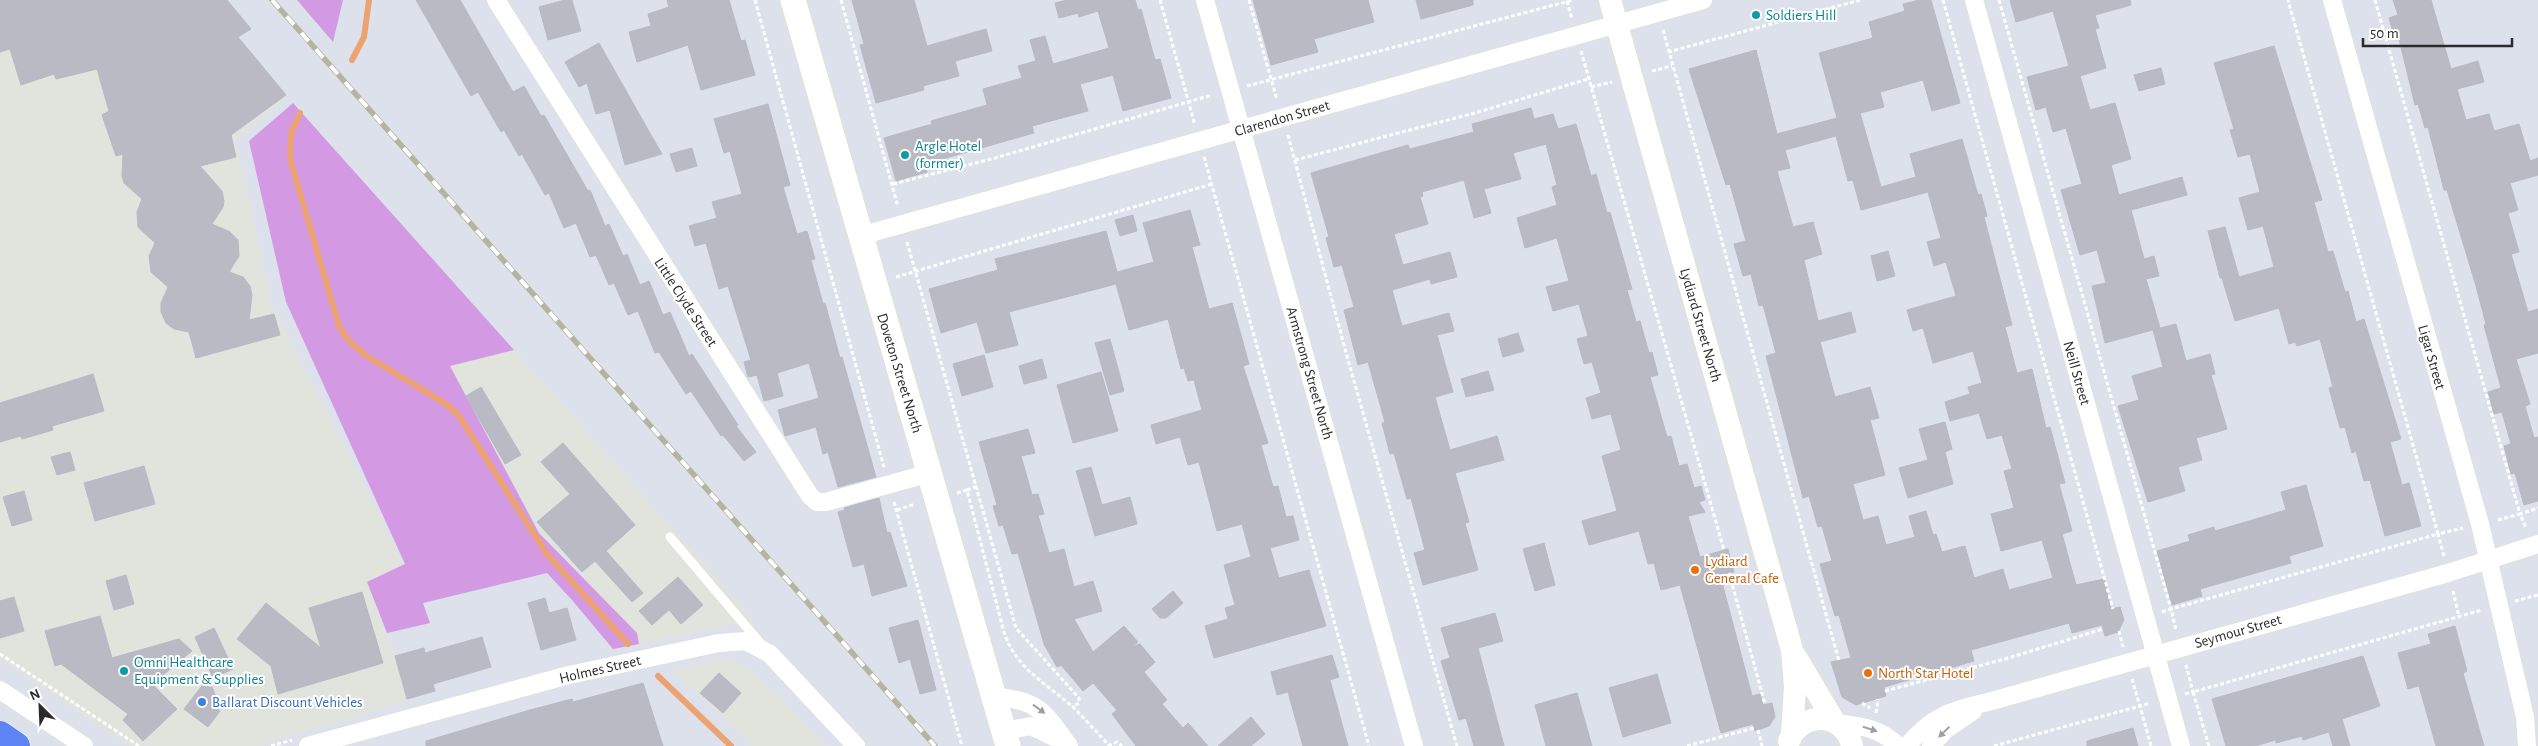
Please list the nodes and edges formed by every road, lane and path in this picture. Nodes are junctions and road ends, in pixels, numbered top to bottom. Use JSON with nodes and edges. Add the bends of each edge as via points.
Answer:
{"nodes":[{"id":1,"x":496,"y":0,"type":"edge"},
{"id":2,"x":755,"y":0,"type":"edge"},
{"id":3,"x":793,"y":0,"type":"edge"},
{"id":4,"x":841,"y":0,"type":"edge"},
{"id":5,"x":1160,"y":0,"type":"edge"},
{"id":6,"x":1205,"y":0,"type":"edge"},
{"id":7,"x":1249,"y":0,"type":"edge"},
{"id":8,"x":1573,"y":0,"type":"edge"},
{"id":9,"x":1610,"y":0,"type":"edge"},
{"id":10,"x":1703,"y":0,"type":"edge"},
{"id":11,"x":1860,"y":0,"type":"edge"},
{"id":12,"x":1943,"y":0,"type":"edge"},
{"id":13,"x":1974,"y":0,"type":"edge"},
{"id":14,"x":1999,"y":0,"type":"edge"},
{"id":15,"x":2288,"y":0,"type":"edge"},
{"id":16,"x":2332,"y":0,"type":"edge"},
{"id":17,"x":2375,"y":0,"type":"edge"},
{"id":18,"x":1567,"y":1,"type":"edge"},
{"id":19,"x":1616,"y":23,"type":"junction"},
{"id":20,"x":1241,"y":129,"type":"junction"},
{"id":21,"x":892,"y":184,"type":"junction"},
{"id":22,"x":902,"y":225,"type":"junction"},
{"id":23,"x":860,"y":236,"type":"junction"},
{"id":24,"x":915,"y":271,"type":"junction"},
{"id":25,"x":874,"y":284,"type":"junction"},
{"id":26,"x":930,"y":473,"type":"junction"},
{"id":27,"x":888,"y":485,"type":"junction"},
{"id":28,"x":978,"y":486,"type":"junction"},
{"id":29,"x":967,"y":490,"type":"junction"},
{"id":30,"x":950,"y":495,"type":"dead end"},
{"id":31,"x":920,"y":503,"type":"dead end"},
{"id":32,"x":2538,"y":508,"type":"edge"},
{"id":33,"x":670,"y":537,"type":"dead end"},
{"id":34,"x":2538,"y":544,"type":"edge"},
{"id":35,"x":1724,"y":550,"type":"dead end"},
{"id":36,"x":2488,"y":561,"type":"junction"},
{"id":37,"x":1730,"y":573,"type":"dead end"},
{"id":38,"x":2113,"y":609,"type":"dead end"},
{"id":39,"x":2459,"y":617,"type":"dead end"},
{"id":40,"x":2103,"y":629,"type":"dead end"},
{"id":41,"x":1792,"y":650,"type":"junction"},
{"id":42,"x":0,"y":654,"type":"edge"},
{"id":43,"x":770,"y":654,"type":"junction"},
{"id":44,"x":2154,"y":655,"type":"junction"},
{"id":45,"x":1838,"y":661,"type":"dead end"},
{"id":46,"x":0,"y":690,"type":"edge"},
{"id":47,"x":1885,"y":691,"type":"dead end"},
{"id":48,"x":994,"y":696,"type":"junction"},
{"id":49,"x":1988,"y":702,"type":"junction"},
{"id":50,"x":1766,"y":704,"type":"dead end"},
{"id":51,"x":1072,"y":707,"type":"junction"},
{"id":52,"x":2526,"y":717,"type":"junction"},
{"id":53,"x":1836,"y":722,"type":"junction"},
{"id":54,"x":0,"y":735,"type":"edge"},
{"id":55,"x":2538,"y":735,"type":"edge"},
{"id":56,"x":1006,"y":739,"type":"edge"},
{"id":57,"x":1787,"y":741,"type":"edge"},
{"id":58,"x":1108,"y":745,"type":"edge"},
{"id":59,"x":16,"y":746,"type":"edge"},
{"id":60,"x":84,"y":746,"type":"edge"},
{"id":61,"x":139,"y":746,"type":"edge"},
{"id":62,"x":308,"y":746,"type":"edge"},
{"id":63,"x":856,"y":746,"type":"edge"},
{"id":64,"x":962,"y":746,"type":"edge"},
{"id":65,"x":1069,"y":746,"type":"edge"},
{"id":66,"x":1122,"y":746,"type":"edge"},
{"id":67,"x":1369,"y":746,"type":"edge"},
{"id":68,"x":1414,"y":746,"type":"edge"},
{"id":69,"x":1457,"y":746,"type":"edge"},
{"id":70,"x":1687,"y":746,"type":"edge"},
{"id":71,"x":1762,"y":746,"type":"edge"},
{"id":72,"x":1852,"y":746,"type":"edge"},
{"id":73,"x":1898,"y":746,"type":"edge"},
{"id":74,"x":1908,"y":746,"type":"edge"},
{"id":75,"x":1931,"y":746,"type":"edge"},
{"id":76,"x":1994,"y":746,"type":"edge"},
{"id":77,"x":2151,"y":746,"type":"edge"},
{"id":78,"x":2181,"y":746,"type":"edge"},
{"id":79,"x":2209,"y":746,"type":"edge"},
{"id":80,"x":2527,"y":746,"type":"edge"}],
"edges":[{"from":1,"to":27,"type":"street","name":"Little Clyde Street","via":[[810,496],[817,502],[826,502]]},
{"from":2,"to":27,"type":"path"},
{"from":3,"to":23,"type":"main road","name":"Doveton Street North"},
{"from":4,"to":21,"type":"path"},
{"from":5,"to":21,"type":"path","via":[[1188,102]]},
{"from":6,"to":20,"type":"street","name":"Armstrong Street North"},
{"from":7,"to":18,"type":"path","via":[[1271,79]]},
{"from":8,"to":18,"type":"path"},
{"from":9,"to":19,"type":"street","name":"Lydiard Street North"},
{"from":10,"to":19,"type":"street","name":"Clarendon Street"},
{"from":11,"to":45,"type":"path","via":[[1668,52]]},
{"from":12,"to":38,"type":"path"},
{"from":13,"to":44,"type":"street","name":"Neill Street"},
{"from":14,"to":15,"type":"path","via":[[2171,609],[2438,534]]},
{"from":16,"to":36,"type":"street","name":"Ligar Street"},
{"from":17,"to":32,"type":"path","via":[[2520,514]]},
{"from":19,"to":20,"type":"street","name":"Clarendon Street"},
{"from":19,"to":41,"type":"street","name":"Lydiard Street North"},
{"from":20,"to":22,"type":"street","name":"Clarendon Street"},
{"from":20,"to":68,"type":"street","name":"Armstrong Street North"},
{"from":21,"to":22,"type":"path"},
{"from":22,"to":23,"type":"street","name":"Clarendon Street"},
{"from":22,"to":24,"type":"path"},
{"from":23,"to":25,"type":"main road","name":"Doveton Street North"},
{"from":24,"to":25,"type":"path"},
{"from":24,"to":28,"type":"path"},
{"from":24,"to":67,"type":"path","via":[[1212,184]]},
{"from":25,"to":26,"type":"main road","name":"Doveton Street North"},
{"from":26,"to":27,"type":"street","name":"Little Clyde Street"},
{"from":26,"to":48,"type":"main road","name":"Doveton Street North"},
{"from":28,"to":29,"type":"path"},
{"from":28,"to":51,"type":"path","via":[[1016,628],[1080,698],[1079,703]]},
{"from":29,"to":30,"type":"path"},
{"from":29,"to":51,"type":"path","via":[[1007,643],[1030,674]]},
{"from":31,"to":64,"type":"path","via":[[896,510]]},
{"from":33,"to":43,"type":"lane"},
{"from":34,"to":36,"type":"street","name":"Seymour Street"},
{"from":35,"to":69,"type":"path","via":[[1588,79],[1475,113],[1295,160],[1347,358]]},
{"from":36,"to":44,"type":"street","name":"Seymour Street"},
{"from":36,"to":52,"type":"street","name":"Ligar Street"},
{"from":37,"to":50,"type":"path"},
{"from":39,"to":79,"type":"path","via":[[2193,692]]},
{"from":40,"to":47,"type":"path"},
{"from":41,"to":53,"type":"street","name":"Lydiard Street North"},
{"from":41,"to":57,"type":"street","name":"Lydiard Street North","via":[[1795,682]]},
{"from":42,"to":61,"type":"path"},
{"from":43,"to":62,"type":"street","name":"Holmes Street","via":[[746,641],[719,643],[568,675]]},
{"from":43,"to":63,"type":"street","name":"Holmes Street"},
{"from":44,"to":49,"type":"street","name":"Seymour Street"},
{"from":44,"to":78,"type":"street","name":"Neill Street"},
{"from":46,"to":60,"type":"street"},
{"from":48,"to":56,"type":"main road","name":"Doveton Street North"},
{"from":48,"to":65,"type":"street","one_way":true,"via":[[1018,699],[1039,708]]},
{"from":49,"to":74,"type":"street","name":"Seymour Street","via":[[1937,717]]},
{"from":49,"to":75,"type":"street","name":"Seymour Street","one_way":true,"via":[[1954,722]]},
{"from":51,"to":58,"type":"path"},
{"from":52,"to":55,"type":"street","name":"Ligar Street"},
{"from":52,"to":80,"type":"street","name":"Ligar Street"},
{"from":53,"to":57,"type":"street","via":[[1812,719],[1800,726]]},
{"from":53,"to":72,"type":"street","name":"Lydiard Street North","via":[[1846,732]]},
{"from":53,"to":73,"type":"street","one_way":true,"via":[[1873,729]]},
{"from":54,"to":59,"type":"highway"},
{"from":56,"to":65,"type":"street","via":[[1031,726]]},
{"from":58,"to":66,"type":"path","via":[[1117,742]]},
{"from":70,"to":71,"type":"path","via":[[1756,729]]},
{"from":76,"to":77,"type":"path","via":[[2140,706]]}]}
